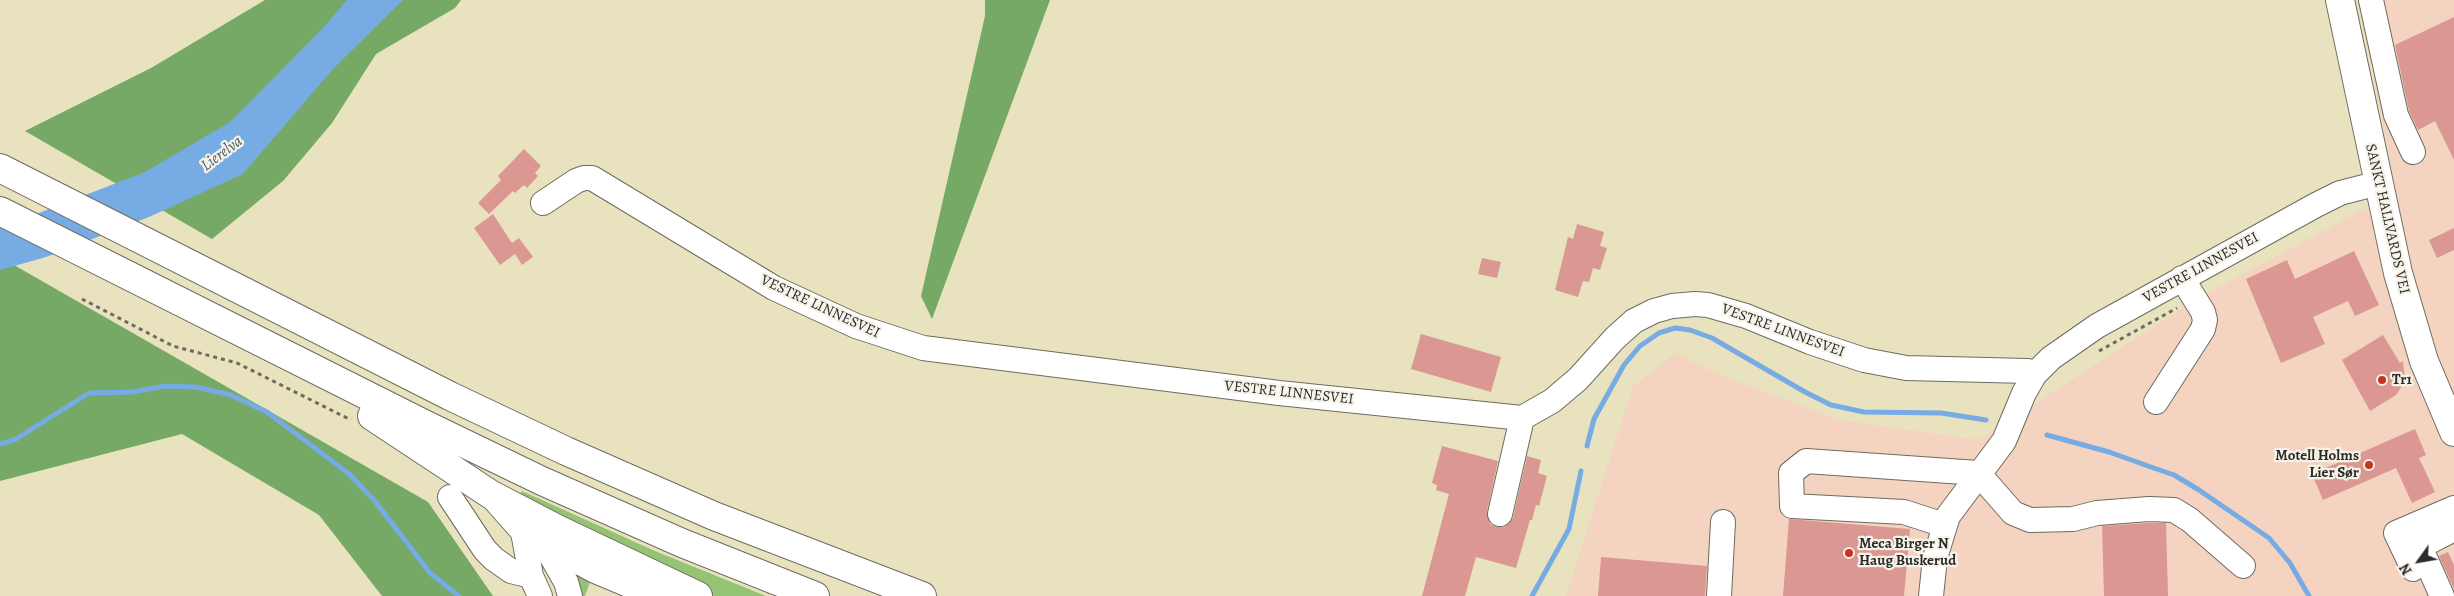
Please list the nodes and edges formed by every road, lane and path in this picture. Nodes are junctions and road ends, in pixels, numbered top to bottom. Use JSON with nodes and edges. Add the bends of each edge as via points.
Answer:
{"nodes":[{"id":1,"x":2340,"y":0,"type":"edge"},
{"id":2,"x":2371,"y":0,"type":"edge"},
{"id":3,"x":2413,"y":152,"type":"dead end"},
{"id":4,"x":7,"y":172,"type":"edge"},
{"id":5,"x":2378,"y":183,"type":"junction"},
{"id":6,"x":543,"y":203,"type":"dead end"},
{"id":7,"x":0,"y":211,"type":"edge"},
{"id":8,"x":2182,"y":278,"type":"junction"},
{"id":9,"x":82,"y":300,"type":"dead end"},
{"id":10,"x":313,"y":368,"type":"junction"},
{"id":11,"x":2035,"y":374,"type":"junction"},
{"id":12,"x":2156,"y":402,"type":"dead end"},
{"id":13,"x":1522,"y":418,"type":"junction"},
{"id":14,"x":358,"y":424,"type":"dead end"},
{"id":15,"x":2454,"y":432,"type":"edge"},
{"id":16,"x":1978,"y":473,"type":"junction"},
{"id":17,"x":490,"y":494,"type":"junction"},
{"id":18,"x":450,"y":497,"type":"dead end"},
{"id":19,"x":2454,"y":508,"type":"edge"},
{"id":20,"x":1500,"y":514,"type":"dead end"},
{"id":21,"x":1723,"y":522,"type":"dead end"},
{"id":22,"x":1944,"y":524,"type":"junction"},
{"id":23,"x":2454,"y":529,"type":"edge"},
{"id":24,"x":523,"y":532,"type":"junction"},
{"id":25,"x":545,"y":545,"type":"junction"},
{"id":26,"x":2243,"y":566,"type":"dead end"},
{"id":27,"x":2413,"y":569,"type":"dead end"},
{"id":28,"x":595,"y":571,"type":"junction"},
{"id":29,"x":536,"y":586,"type":"edge"},
{"id":30,"x":570,"y":596,"type":"edge"},
{"id":31,"x":623,"y":596,"type":"edge"},
{"id":32,"x":655,"y":596,"type":"edge"},
{"id":33,"x":698,"y":596,"type":"edge"},
{"id":34,"x":815,"y":596,"type":"edge"},
{"id":35,"x":922,"y":596,"type":"edge"},
{"id":36,"x":1719,"y":596,"type":"edge"},
{"id":37,"x":1931,"y":596,"type":"edge"},
{"id":38,"x":2442,"y":596,"type":"edge"}],
"edges":[{"from":1,"to":5,"type":"main road","name":"SANKT HALLVARDS VEI"},
{"from":2,"to":3,"type":"street","via":[[2396,115]]},
{"from":4,"to":35,"type":"main road","via":[[450,396],[566,451],[774,540]]},
{"from":5,"to":8,"type":"street","name":"VESTRE LINNESVEI","via":[[2340,193]]},
{"from":5,"to":15,"type":"main road","name":"SANKT HALLVARDS VEI","via":[[2409,314],[2424,361]]},
{"from":6,"to":13,"type":"street","name":"VESTRE LINNESVEI","via":[[576,181],[592,178],[774,288],[856,326],[923,348],[1279,393]]},
{"from":7,"to":10,"type":"main road"},
{"from":8,"to":11,"type":"street","name":"VESTRE LINNESVEI","via":[[2071,342]]},
{"from":8,"to":12,"type":"street","via":[[2204,312],[2205,320],[2203,329]]},
{"from":9,"to":14,"type":"path","via":[[173,346],[236,363]]},
{"from":10,"to":17,"type":"main road","via":[[364,412]]},
{"from":10,"to":34,"type":"main road","via":[[542,481],[682,543]]},
{"from":11,"to":13,"type":"street","name":"VESTRE LINNESVEI","via":[[2028,371],[1906,368],[1864,360],[1731,311],[1708,305],[1684,304],[1634,320],[1578,379],[1552,401]]},
{"from":11,"to":16,"type":"street","name":"VESTRE LINNESVEI","via":[[2004,441]]},
{"from":13,"to":20,"type":"street"},
{"from":16,"to":22,"type":"street","name":"VESTRE LINNESVEI"},
{"from":16,"to":22,"type":"street","via":[[1806,461],[1792,473],[1792,506],[1904,512]]},
{"from":16,"to":26,"type":"street","via":[[2013,513],[2030,520],[2074,519],[2097,513],[2149,509],[2174,510]]},
{"from":17,"to":24,"type":"street"},
{"from":17,"to":33,"type":"main road"},
{"from":18,"to":29,"type":"street","via":[[485,550]]},
{"from":19,"to":27,"type":"street","via":[[2396,533]]},
{"from":21,"to":36,"type":"street"},
{"from":22,"to":37,"type":"street","name":"VESTRE LINNESVEI","via":[[1935,558]]},
{"from":23,"to":38,"type":"street","via":[[2423,545],[2423,554]]},
{"from":24,"to":25,"type":"street"},
{"from":24,"to":29,"type":"street"},
{"from":25,"to":28,"type":"street"},
{"from":25,"to":30,"type":"street","via":[[566,582]]},
{"from":28,"to":31,"type":"street"},
{"from":28,"to":32,"type":"street"}]}
